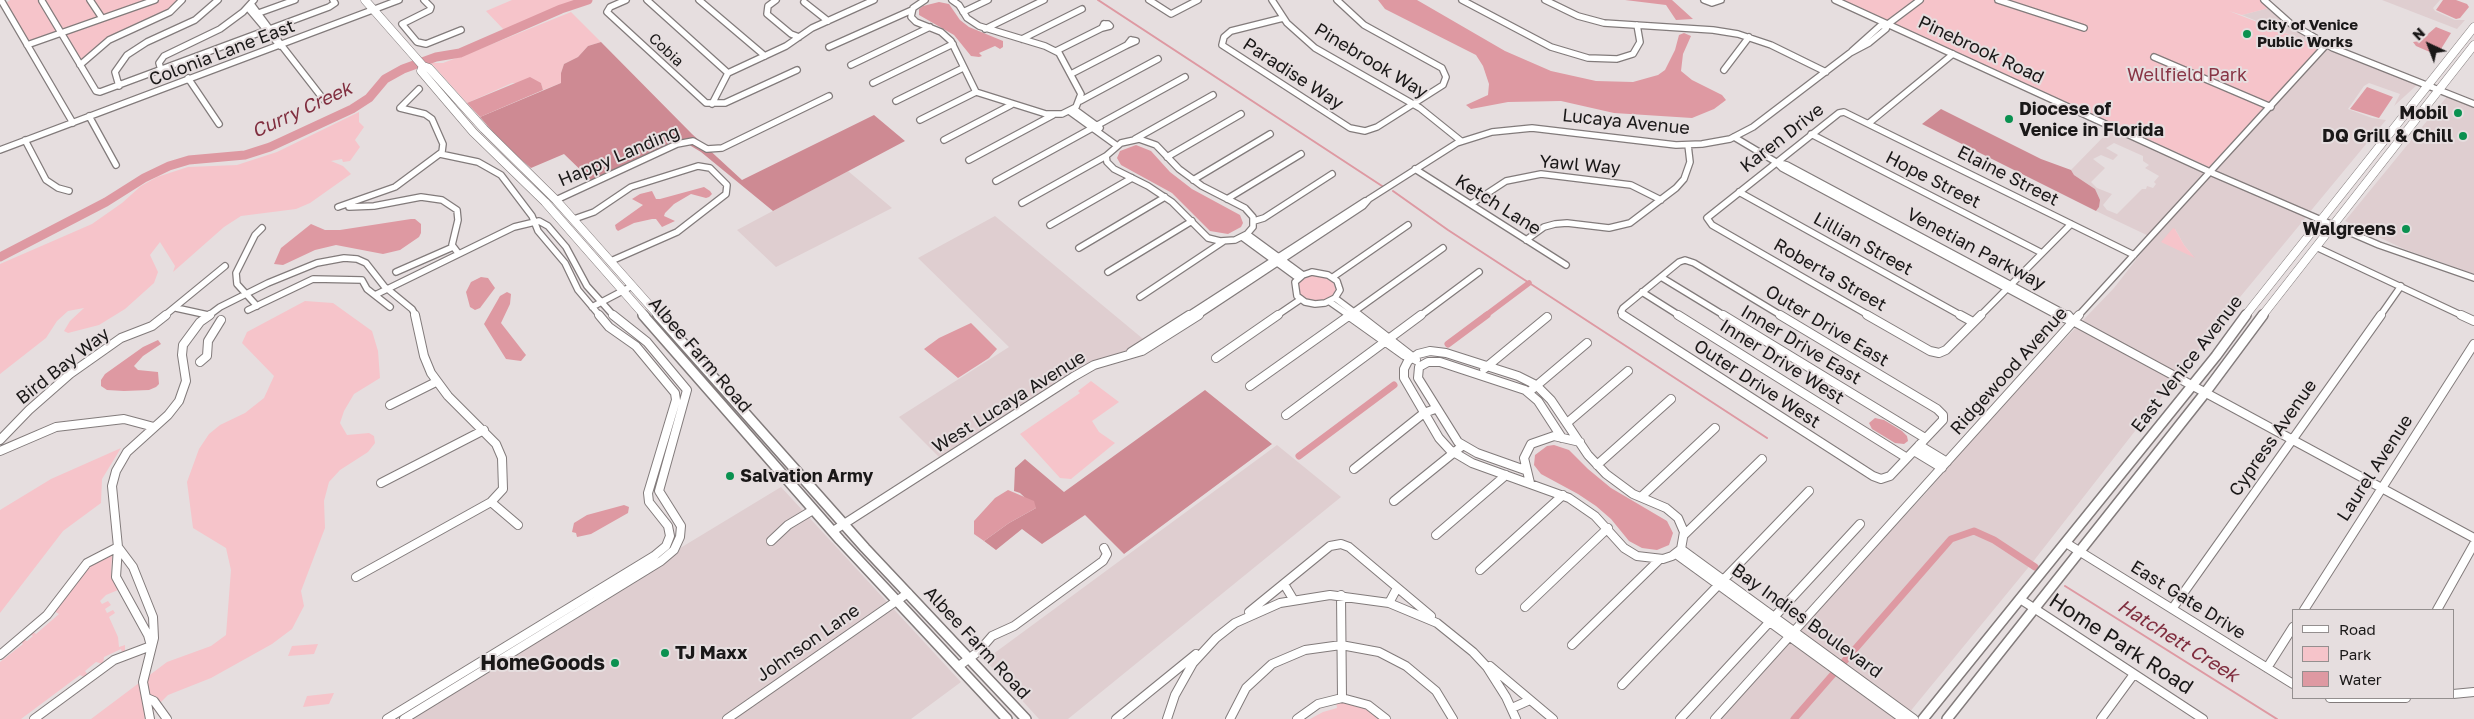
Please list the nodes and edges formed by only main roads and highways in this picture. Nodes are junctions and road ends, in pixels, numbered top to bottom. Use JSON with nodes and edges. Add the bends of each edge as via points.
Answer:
{"nodes":[{"id":1,"x":366,"y":0,"type":"edge"},
{"id":2,"x":2474,"y":27,"type":"edge"},
{"id":3,"x":2470,"y":38,"type":"edge"},
{"id":4,"x":2474,"y":45,"type":"edge"},
{"id":5,"x":423,"y":66,"type":"junction"},
{"id":6,"x":2396,"y":127,"type":"junction"},
{"id":7,"x":2376,"y":151,"type":"junction"},
{"id":8,"x":2386,"y":158,"type":"junction"},
{"id":9,"x":515,"y":172,"type":"junction"},
{"id":10,"x":2371,"y":177,"type":"junction"},
{"id":11,"x":567,"y":212,"type":"junction"},
{"id":12,"x":754,"y":423,"type":"junction"},
{"id":13,"x":743,"y":429,"type":"junction"},
{"id":14,"x":1013,"y":705,"type":"junction"},
{"id":15,"x":1004,"y":716,"type":"edge"},
{"id":16,"x":1026,"y":719,"type":"edge"},
{"id":17,"x":1922,"y":719,"type":"edge"},
{"id":18,"x":1946,"y":719,"type":"edge"}],
"edges":[{"from":1,"to":5,"type":"main road","name":"Albee Farm Road"},
{"from":2,"to":3,"type":"main road","name":"East Venice Avenue"},
{"from":3,"to":6,"type":"main road","name":"East Venice Avenue"},
{"from":4,"to":8,"type":"main road","name":"East Venice Avenue"},
{"from":5,"to":9,"type":"main road","name":"Albee Farm Road","via":[[421,71],[466,124]]},
{"from":5,"to":11,"type":"main road","name":"Albee Farm Road","via":[[429,68],[484,130]]},
{"from":6,"to":7,"type":"main road","name":"East Venice Avenue"},
{"from":6,"to":8,"type":"main road","via":[[2382,151]]},
{"from":7,"to":10,"type":"main road","via":[[2378,156]]},
{"from":7,"to":17,"type":"main road","name":"East Venice Avenue","via":[[2192,386]]},
{"from":8,"to":10,"type":"main road","name":"East Venice Avenue"},
{"from":9,"to":11,"type":"main road","via":[[522,171]]},
{"from":9,"to":13,"type":"main road","name":"Albee Farm Road","via":[[545,202]]},
{"from":10,"to":18,"type":"main road","name":"East Venice Avenue","via":[[2205,393]]},
{"from":11,"to":12,"type":"main road","name":"Albee Farm Road"},
{"from":12,"to":13,"type":"main road"},
{"from":12,"to":14,"type":"main road","name":"Albee Farm Road"},
{"from":13,"to":15,"type":"main road","name":"Albee Farm Road"},
{"from":14,"to":15,"type":"main road"},
{"from":14,"to":16,"type":"main road","name":"Albee Farm Road"}]}
